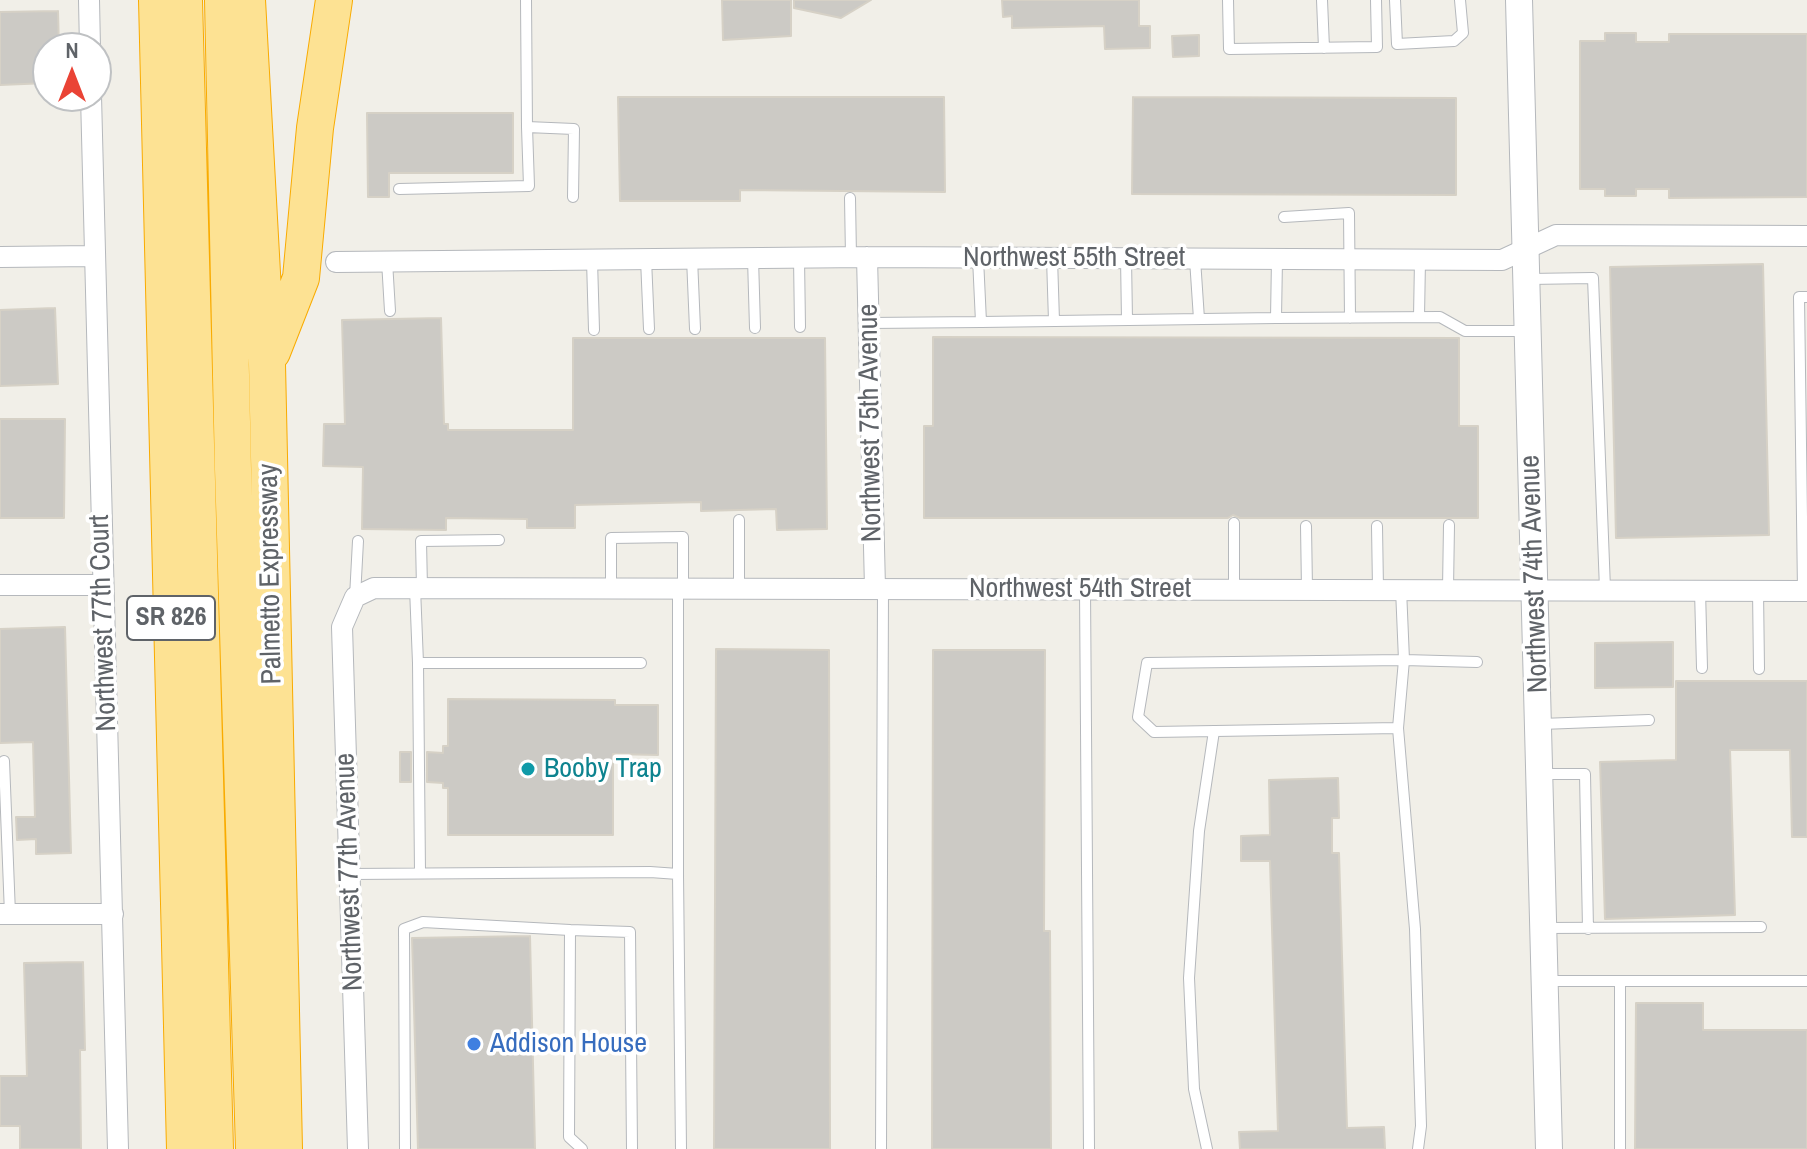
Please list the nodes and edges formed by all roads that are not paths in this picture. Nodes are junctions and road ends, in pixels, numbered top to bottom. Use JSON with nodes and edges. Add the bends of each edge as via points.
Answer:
{"nodes":[{"id":1,"x":89,"y":0,"type":"edge"},
{"id":2,"x":133,"y":0,"type":"edge"},
{"id":3,"x":157,"y":0,"type":"edge"},
{"id":4,"x":184,"y":0,"type":"edge"},
{"id":5,"x":223,"y":0,"type":"edge"},
{"id":6,"x":247,"y":0,"type":"edge"},
{"id":7,"x":334,"y":0,"type":"edge"},
{"id":8,"x":526,"y":0,"type":"edge"},
{"id":9,"x":1228,"y":0,"type":"edge"},
{"id":10,"x":1322,"y":0,"type":"edge"},
{"id":11,"x":1376,"y":0,"type":"edge"},
{"id":12,"x":1395,"y":0,"type":"edge"},
{"id":13,"x":1460,"y":0,"type":"edge"},
{"id":14,"x":1519,"y":0,"type":"edge"},
{"id":15,"x":90,"y":32,"type":"edge"},
{"id":16,"x":1324,"y":48,"type":"junction"},
{"id":17,"x":158,"y":86,"type":"junction"},
{"id":18,"x":91,"y":112,"type":"edge"},
{"id":19,"x":527,"y":127,"type":"junction"},
{"id":20,"x":399,"y":189,"type":"dead end"},
{"id":21,"x":573,"y":197,"type":"dead end"},
{"id":22,"x":850,"y":198,"type":"dead end"},
{"id":23,"x":1284,"y":217,"type":"dead end"},
{"id":24,"x":1807,"y":236,"type":"edge"},
{"id":25,"x":1526,"y":247,"type":"junction"},
{"id":26,"x":94,"y":256,"type":"junction"},
{"id":27,"x":0,"y":257,"type":"edge"},
{"id":28,"x":859,"y":257,"type":"junction"},
{"id":29,"x":692,"y":258,"type":"junction"},
{"id":30,"x":753,"y":258,"type":"junction"},
{"id":31,"x":799,"y":258,"type":"junction"},
{"id":32,"x":978,"y":258,"type":"junction"},
{"id":33,"x":1052,"y":258,"type":"junction"},
{"id":34,"x":1126,"y":258,"type":"junction"},
{"id":35,"x":646,"y":259,"type":"junction"},
{"id":36,"x":1195,"y":259,"type":"junction"},
{"id":37,"x":1277,"y":259,"type":"junction"},
{"id":38,"x":592,"y":260,"type":"junction"},
{"id":39,"x":1350,"y":260,"type":"junction"},
{"id":40,"x":1420,"y":260,"type":"junction"},
{"id":41,"x":387,"y":261,"type":"junction"},
{"id":42,"x":336,"y":262,"type":"dead end"},
{"id":43,"x":1527,"y":279,"type":"junction"},
{"id":44,"x":1807,"y":297,"type":"edge"},
{"id":45,"x":390,"y":311,"type":"dead end"},
{"id":46,"x":1419,"y":317,"type":"junction"},
{"id":47,"x":1276,"y":318,"type":"junction"},
{"id":48,"x":1350,"y":318,"type":"junction"},
{"id":49,"x":1199,"y":319,"type":"junction"},
{"id":50,"x":1127,"y":320,"type":"junction"},
{"id":51,"x":1054,"y":321,"type":"junction"},
{"id":52,"x":981,"y":322,"type":"junction"},
{"id":53,"x":869,"y":323,"type":"junction"},
{"id":54,"x":800,"y":327,"type":"dead end"},
{"id":55,"x":755,"y":328,"type":"dead end"},
{"id":56,"x":649,"y":329,"type":"dead end"},
{"id":57,"x":695,"y":329,"type":"dead end"},
{"id":58,"x":594,"y":330,"type":"dead end"},
{"id":59,"x":1528,"y":331,"type":"junction"},
{"id":60,"x":267,"y":364,"type":"junction"},
{"id":61,"x":739,"y":520,"type":"dead end"},
{"id":62,"x":1234,"y":523,"type":"dead end"},
{"id":63,"x":1449,"y":525,"type":"dead end"},
{"id":64,"x":1306,"y":526,"type":"dead end"},
{"id":65,"x":1377,"y":526,"type":"dead end"},
{"id":66,"x":499,"y":540,"type":"dead end"},
{"id":67,"x":358,"y":541,"type":"dead end"},
{"id":68,"x":0,"y":585,"type":"edge"},
{"id":69,"x":103,"y":585,"type":"junction"},
{"id":70,"x":419,"y":588,"type":"junction"},
{"id":71,"x":611,"y":588,"type":"junction"},
{"id":72,"x":681,"y":588,"type":"junction"},
{"id":73,"x":739,"y":588,"type":"junction"},
{"id":74,"x":879,"y":588,"type":"junction"},
{"id":75,"x":1085,"y":589,"type":"junction"},
{"id":76,"x":1234,"y":589,"type":"junction"},
{"id":77,"x":1307,"y":589,"type":"junction"},
{"id":78,"x":1378,"y":589,"type":"junction"},
{"id":79,"x":1401,"y":589,"type":"junction"},
{"id":80,"x":1448,"y":589,"type":"junction"},
{"id":81,"x":1535,"y":589,"type":"junction"},
{"id":82,"x":1605,"y":589,"type":"junction"},
{"id":83,"x":1700,"y":590,"type":"junction"},
{"id":84,"x":1758,"y":590,"type":"junction"},
{"id":85,"x":1805,"y":591,"type":"edge"},
{"id":86,"x":355,"y":597,"type":"junction"},
{"id":87,"x":1404,"y":660,"type":"junction"},
{"id":88,"x":1477,"y":662,"type":"dead end"},
{"id":89,"x":418,"y":663,"type":"junction"},
{"id":90,"x":641,"y":663,"type":"dead end"},
{"id":91,"x":1702,"y":668,"type":"dead end"},
{"id":92,"x":1759,"y":669,"type":"dead end"},
{"id":93,"x":1649,"y":720,"type":"dead end"},
{"id":94,"x":1539,"y":724,"type":"junction"},
{"id":95,"x":1398,"y":728,"type":"junction"},
{"id":96,"x":1214,"y":731,"type":"junction"},
{"id":97,"x":4,"y":761,"type":"dead end"},
{"id":98,"x":1540,"y":774,"type":"junction"},
{"id":99,"x":420,"y":873,"type":"junction"},
{"id":100,"x":350,"y":874,"type":"junction"},
{"id":101,"x":678,"y":874,"type":"junction"},
{"id":102,"x":5,"y":914,"type":"edge"},
{"id":103,"x":113,"y":914,"type":"junction"},
{"id":104,"x":1761,"y":927,"type":"dead end"},
{"id":105,"x":1544,"y":928,"type":"junction"},
{"id":106,"x":1588,"y":929,"type":"junction"},
{"id":107,"x":570,"y":930,"type":"junction"},
{"id":108,"x":1546,"y":981,"type":"junction"},
{"id":109,"x":1620,"y":981,"type":"junction"},
{"id":110,"x":1807,"y":981,"type":"edge"},
{"id":111,"x":118,"y":1149,"type":"edge"},
{"id":112,"x":185,"y":1149,"type":"edge"},
{"id":113,"x":215,"y":1149,"type":"edge"},
{"id":114,"x":254,"y":1149,"type":"edge"},
{"id":115,"x":284,"y":1149,"type":"edge"},
{"id":116,"x":358,"y":1149,"type":"edge"},
{"id":117,"x":405,"y":1149,"type":"edge"},
{"id":118,"x":582,"y":1149,"type":"edge"},
{"id":119,"x":632,"y":1149,"type":"edge"},
{"id":120,"x":681,"y":1149,"type":"edge"},
{"id":121,"x":881,"y":1149,"type":"edge"},
{"id":122,"x":1089,"y":1149,"type":"edge"},
{"id":123,"x":1207,"y":1149,"type":"edge"},
{"id":124,"x":1418,"y":1149,"type":"edge"},
{"id":125,"x":1549,"y":1149,"type":"edge"},
{"id":126,"x":1620,"y":1149,"type":"edge"}],
"edges":[{"from":1,"to":15,"type":"street"},
{"from":2,"to":17,"type":"highway"},
{"from":3,"to":17,"type":"highway","number":"SR 826"},
{"from":4,"to":113,"type":"highway"},
{"from":5,"to":114,"type":"highway"},
{"from":6,"to":60,"type":"highway","name":"Palmetto Expressway"},
{"from":7,"to":60,"type":"highway","via":[[301,278]]},
{"from":8,"to":19,"type":"lane"},
{"from":9,"to":16,"type":"lane","via":[[1229,49]]},
{"from":10,"to":16,"type":"lane"},
{"from":11,"to":16,"type":"lane","via":[[1377,47]]},
{"from":12,"to":13,"type":"lane","via":[[1397,44],[1454,41],[1463,33]]},
{"from":14,"to":25,"type":"street","name":"Northwest 74th Avenue"},
{"from":17,"to":112,"type":"highway","number":"SR 826"},
{"from":18,"to":26,"type":"street","name":"Northwest 77th Court"},
{"from":19,"to":20,"type":"lane","via":[[529,186]]},
{"from":19,"to":21,"type":"lane","via":[[574,129]]},
{"from":22,"to":28,"type":"lane"},
{"from":23,"to":39,"type":"lane","via":[[1349,213]]},
{"from":24,"to":25,"type":"street","name":"Northwest 55th Street","via":[[1556,235]]},
{"from":25,"to":40,"type":"street","name":"Northwest 55th Street","via":[[1502,260]]},
{"from":25,"to":43,"type":"street","name":"Northwest 74th Avenue"},
{"from":26,"to":27,"type":"street"},
{"from":26,"to":69,"type":"street","name":"Northwest 77th Court"},
{"from":28,"to":31,"type":"street","name":"Northwest 55th Street"},
{"from":28,"to":32,"type":"street","name":"Northwest 55th Street"},
{"from":28,"to":53,"type":"street","name":"Northwest 75th Avenue"},
{"from":29,"to":30,"type":"street","name":"Northwest 55th Street"},
{"from":29,"to":35,"type":"street","name":"Northwest 55th Street"},
{"from":29,"to":57,"type":"lane"},
{"from":30,"to":31,"type":"street","name":"Northwest 55th Street"},
{"from":30,"to":55,"type":"lane"},
{"from":31,"to":54,"type":"lane"},
{"from":32,"to":33,"type":"street","name":"Northwest 55th Street"},
{"from":32,"to":52,"type":"lane"},
{"from":33,"to":34,"type":"street","name":"Northwest 55th Street"},
{"from":33,"to":51,"type":"lane"},
{"from":34,"to":36,"type":"street","name":"Northwest 55th Street"},
{"from":34,"to":50,"type":"lane"},
{"from":35,"to":38,"type":"street","name":"Northwest 55th Street"},
{"from":35,"to":56,"type":"lane"},
{"from":36,"to":37,"type":"street","name":"Northwest 55th Street"},
{"from":36,"to":49,"type":"lane"},
{"from":37,"to":39,"type":"street","name":"Northwest 55th Street"},
{"from":37,"to":47,"type":"lane"},
{"from":38,"to":41,"type":"street","name":"Northwest 55th Street"},
{"from":38,"to":58,"type":"lane"},
{"from":39,"to":40,"type":"street","name":"Northwest 55th Street"},
{"from":39,"to":48,"type":"lane"},
{"from":40,"to":46,"type":"lane"},
{"from":41,"to":42,"type":"street","name":"Northwest 55th Street"},
{"from":41,"to":45,"type":"lane"},
{"from":43,"to":59,"type":"street","name":"Northwest 74th Avenue"},
{"from":43,"to":82,"type":"lane","via":[[1593,278]]},
{"from":44,"to":85,"type":"lane","via":[[1799,297]]},
{"from":46,"to":48,"type":"lane"},
{"from":46,"to":59,"type":"lane","via":[[1440,317],[1465,331]]},
{"from":47,"to":48,"type":"lane"},
{"from":47,"to":49,"type":"lane"},
{"from":49,"to":50,"type":"lane"},
{"from":50,"to":51,"type":"lane"},
{"from":51,"to":52,"type":"lane"},
{"from":52,"to":53,"type":"lane"},
{"from":53,"to":74,"type":"street","name":"Northwest 75th Avenue"},
{"from":59,"to":81,"type":"street","name":"Northwest 74th Avenue"},
{"from":60,"to":115,"type":"highway","name":"Palmetto Expressway"},
{"from":61,"to":73,"type":"lane"},
{"from":62,"to":76,"type":"lane"},
{"from":63,"to":80,"type":"lane"},
{"from":64,"to":77,"type":"lane"},
{"from":65,"to":78,"type":"lane"},
{"from":66,"to":70,"type":"lane","via":[[421,541]]},
{"from":67,"to":86,"type":"lane"},
{"from":68,"to":69,"type":"street"},
{"from":69,"to":103,"type":"street","name":"Northwest 77th Court"},
{"from":70,"to":71,"type":"street","name":"Northwest 54th Street"},
{"from":70,"to":86,"type":"street","name":"Northwest 54th Street","via":[[374,588]]},
{"from":70,"to":89,"type":"lane"},
{"from":71,"to":72,"type":"street","name":"Northwest 54th Street"},
{"from":71,"to":72,"type":"lane","via":[[611,538],[683,537]]},
{"from":72,"to":73,"type":"street","name":"Northwest 54th Street"},
{"from":72,"to":101,"type":"lane"},
{"from":73,"to":74,"type":"street","name":"Northwest 54th Street"},
{"from":74,"to":75,"type":"street","name":"Northwest 54th Street"},
{"from":74,"to":121,"type":"lane"},
{"from":75,"to":76,"type":"street","name":"Northwest 54th Street"},
{"from":75,"to":122,"type":"lane"},
{"from":76,"to":77,"type":"street","name":"Northwest 54th Street"},
{"from":77,"to":78,"type":"street","name":"Northwest 54th Street"},
{"from":78,"to":79,"type":"street","name":"Northwest 54th Street"},
{"from":79,"to":80,"type":"street","name":"Northwest 54th Street"},
{"from":79,"to":87,"type":"lane"},
{"from":80,"to":81,"type":"street","name":"Northwest 54th Street"},
{"from":81,"to":82,"type":"street","name":"Northwest 54th Street"},
{"from":81,"to":94,"type":"street","name":"Northwest 74th Avenue"},
{"from":82,"to":83,"type":"street","name":"Northwest 54th Street"},
{"from":83,"to":84,"type":"street","name":"Northwest 54th Street"},
{"from":83,"to":91,"type":"lane"},
{"from":84,"to":85,"type":"street","name":"Northwest 54th Street"},
{"from":84,"to":92,"type":"lane"},
{"from":86,"to":100,"type":"street","name":"Northwest 77th Avenue","via":[[342,627]]},
{"from":87,"to":88,"type":"lane"},
{"from":87,"to":95,"type":"lane"},
{"from":87,"to":96,"type":"lane","via":[[1147,663],[1138,717],[1154,732]]},
{"from":89,"to":90,"type":"lane"},
{"from":89,"to":99,"type":"lane"},
{"from":93,"to":94,"type":"lane"},
{"from":94,"to":98,"type":"street","name":"Northwest 74th Avenue"},
{"from":95,"to":96,"type":"lane"},
{"from":95,"to":124,"type":"lane","via":[[1415,929]]},
{"from":96,"to":123,"type":"lane","via":[[1199,831],[1189,978],[1194,1089]]},
{"from":97,"to":102,"type":"lane"},
{"from":98,"to":105,"type":"street","name":"Northwest 74th Avenue"},
{"from":98,"to":106,"type":"lane","via":[[1585,774]]},
{"from":99,"to":100,"type":"lane"},
{"from":99,"to":101,"type":"lane"},
{"from":100,"to":116,"type":"street","name":"Northwest 77th Avenue"},
{"from":101,"to":120,"type":"lane"},
{"from":102,"to":103,"type":"street"},
{"from":103,"to":111,"type":"street","name":"Northwest 77th Court"},
{"from":104,"to":106,"type":"lane"},
{"from":105,"to":106,"type":"lane"},
{"from":105,"to":108,"type":"street","name":"Northwest 74th Avenue"},
{"from":107,"to":117,"type":"lane","via":[[423,922],[404,929]]},
{"from":107,"to":118,"type":"lane","via":[[569,1137]]},
{"from":107,"to":119,"type":"lane","via":[[630,932]]},
{"from":108,"to":109,"type":"lane"},
{"from":108,"to":125,"type":"street","name":"Northwest 74th Avenue"},
{"from":109,"to":110,"type":"lane"},
{"from":109,"to":126,"type":"lane"}]}
